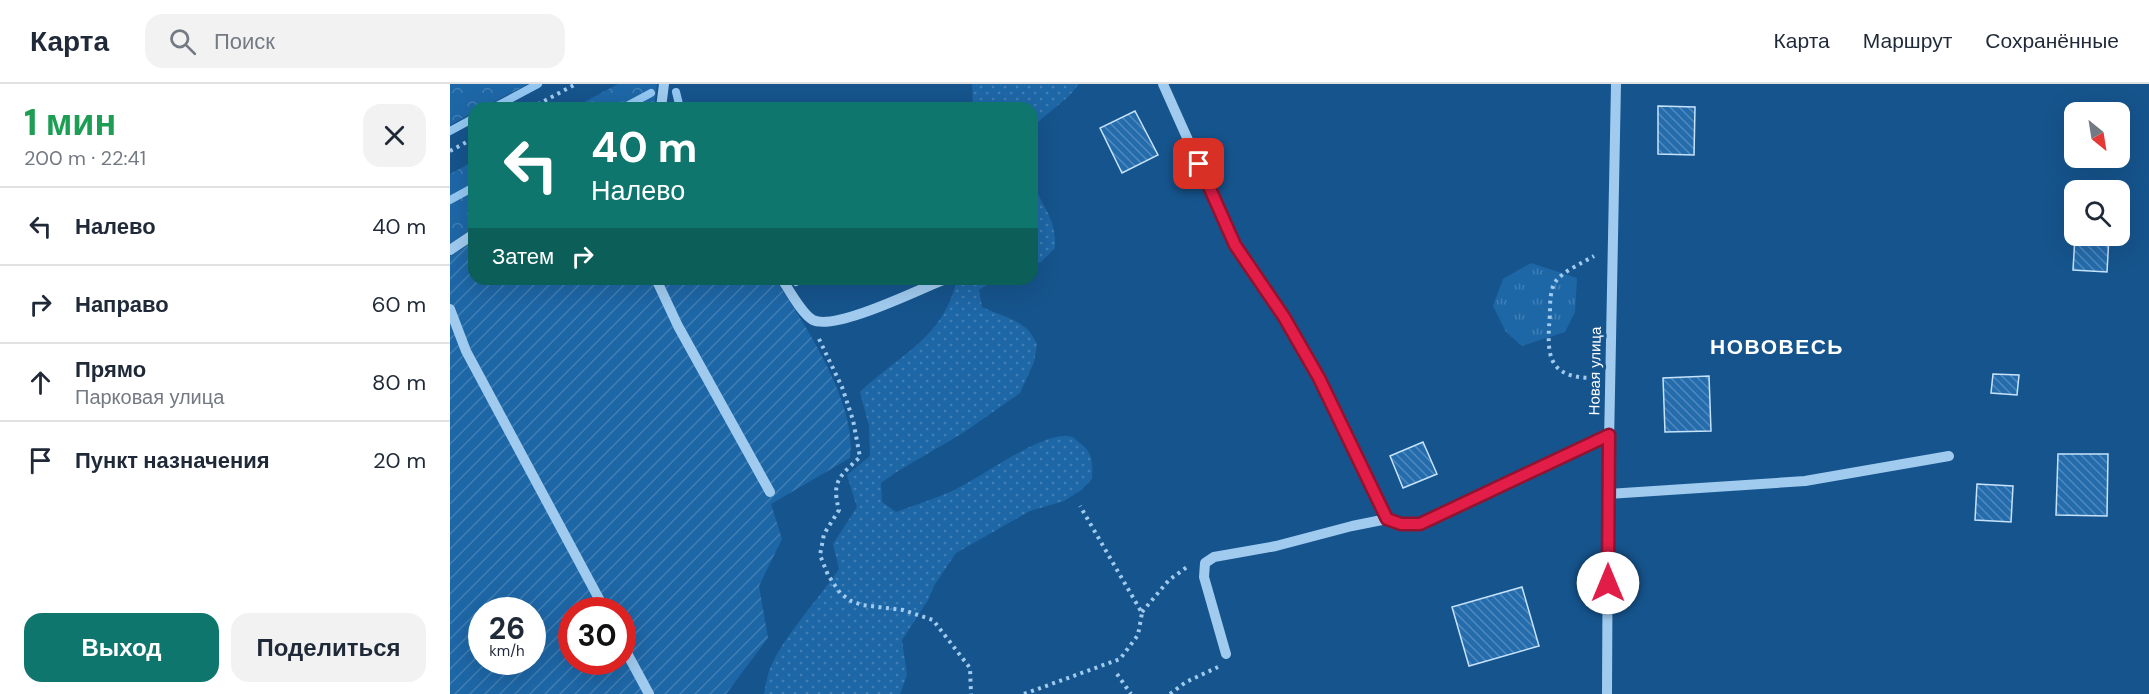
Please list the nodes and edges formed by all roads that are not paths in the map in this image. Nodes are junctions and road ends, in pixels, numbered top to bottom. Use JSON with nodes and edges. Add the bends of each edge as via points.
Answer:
{"nodes":[{"id":1,"x":664,"y":84,"type":"edge"},
{"id":2,"x":1163,"y":84,"type":"edge"},
{"id":3,"x":1616,"y":84,"type":"edge"},
{"id":4,"x":662,"y":102,"type":"edge"},
{"id":5,"x":468,"y":238,"type":"edge"},
{"id":6,"x":450,"y":250,"type":"edge"},
{"id":7,"x":659,"y":285,"type":"edge"},
{"id":8,"x":786,"y":285,"type":"edge"},
{"id":9,"x":930,"y":285,"type":"edge"},
{"id":10,"x":450,"y":309,"type":"edge"},
{"id":11,"x":1609,"y":435,"type":"junction"},
{"id":12,"x":1949,"y":456,"type":"dead end"},
{"id":13,"x":770,"y":492,"type":"dead end"},
{"id":14,"x":1608,"y":494,"type":"junction"},
{"id":15,"x":1387,"y":519,"type":"junction"},
{"id":16,"x":598,"y":597,"type":"edge"},
{"id":17,"x":1226,"y":654,"type":"road end"},
{"id":18,"x":636,"y":670,"type":"edge"},
{"id":19,"x":649,"y":694,"type":"edge"},
{"id":20,"x":1607,"y":694,"type":"edge"}],
"edges":[{"from":1,"to":4,"type":"street"},
{"from":2,"to":15,"type":"street","via":[[1235,245],[1319,378]]},
{"from":3,"to":11,"type":"street","name":"Новая улица"},
{"from":5,"to":6,"type":"street"},
{"from":7,"to":13,"type":"street"},
{"from":8,"to":9,"type":"street","via":[[808,316],[826,322],[856,315]]},
{"from":10,"to":16,"type":"street","via":[[466,351]]},
{"from":11,"to":14,"type":"street","name":"Новая улица"},
{"from":11,"to":15,"type":"street","via":[[1420,524]]},
{"from":12,"to":14,"type":"street","via":[[1805,482]]},
{"from":14,"to":20,"type":"street","name":"Новая улица"},
{"from":15,"to":17,"type":"street","via":[[1214,557],[1205,563],[1204,577]]},
{"from":18,"to":19,"type":"street"}]}
